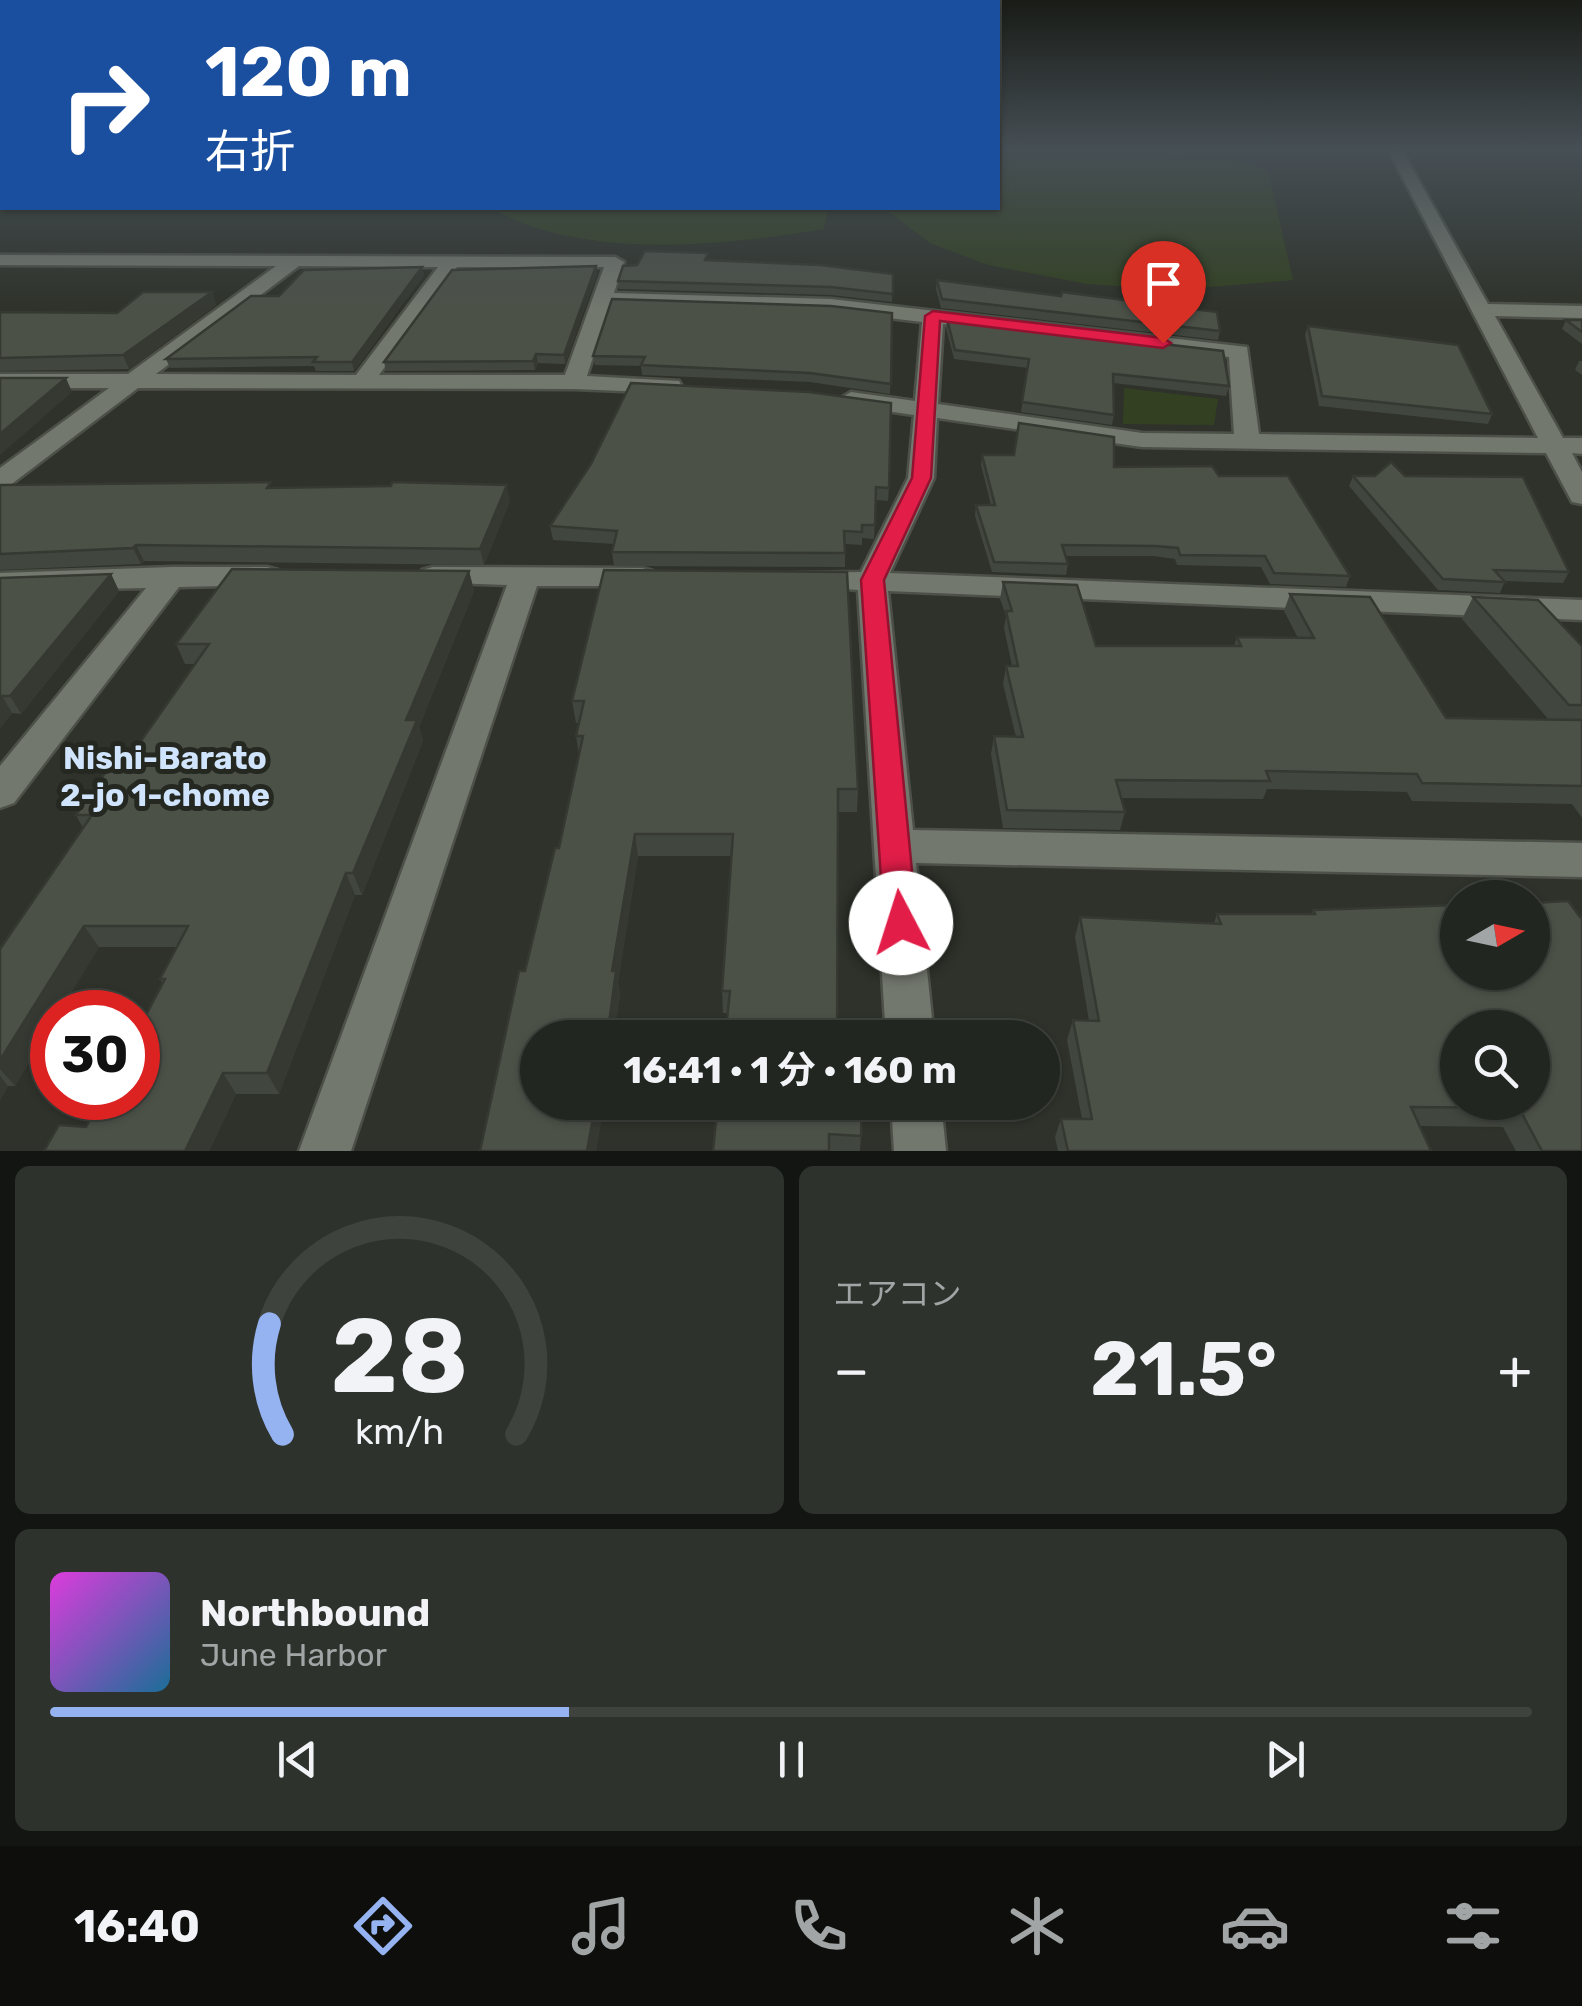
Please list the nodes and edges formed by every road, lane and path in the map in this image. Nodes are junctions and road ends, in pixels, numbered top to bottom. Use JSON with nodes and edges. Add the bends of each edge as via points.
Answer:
{"nodes":[{"id":1,"x":1424,"y":204,"type":"edge"},
{"id":2,"x":0,"y":260,"type":"edge"},
{"id":3,"x":295,"y":261,"type":"junction"},
{"id":4,"x":452,"y":261,"type":"junction"},
{"id":5,"x":602,"y":298,"type":"junction"},
{"id":6,"x":1482,"y":310,"type":"junction"},
{"id":7,"x":1582,"y":312,"type":"edge"},
{"id":8,"x":933,"y":316,"type":"junction"},
{"id":9,"x":0,"y":381,"type":"edge"},
{"id":10,"x":136,"y":381,"type":"junction"},
{"id":11,"x":363,"y":382,"type":"junction"},
{"id":12,"x":574,"y":382,"type":"junction"},
{"id":13,"x":692,"y":387,"type":"edge"},
{"id":14,"x":829,"y":396,"type":"edge"},
{"id":15,"x":926,"y":410,"type":"junction"},
{"id":16,"x":1247,"y":440,"type":"junction"},
{"id":17,"x":1553,"y":446,"type":"junction"},
{"id":18,"x":1582,"y":446,"type":"edge"},
{"id":19,"x":0,"y":480,"type":"edge"},
{"id":20,"x":1582,"y":496,"type":"edge"},
{"id":21,"x":172,"y":576,"type":"junction"},
{"id":22,"x":290,"y":576,"type":"edge"},
{"id":23,"x":407,"y":576,"type":"edge"},
{"id":24,"x":525,"y":576,"type":"junction"},
{"id":25,"x":680,"y":578,"type":"edge"},
{"id":26,"x":776,"y":578,"type":"edge"},
{"id":27,"x":872,"y":580,"type":"junction"},
{"id":28,"x":0,"y":582,"type":"edge"},
{"id":29,"x":1582,"y":610,"type":"edge"},
{"id":30,"x":0,"y":793,"type":"edge"},
{"id":31,"x":894,"y":846,"type":"junction"},
{"id":32,"x":1582,"y":860,"type":"edge"},
{"id":33,"x":908,"y":1020,"type":"edge"},
{"id":34,"x":917,"y":1120,"type":"edge"},
{"id":35,"x":326,"y":1151,"type":"edge"},
{"id":36,"x":920,"y":1151,"type":"edge"}],
"edges":[{"from":1,"to":6,"type":"street"},
{"from":2,"to":3,"type":"street"},
{"from":3,"to":4,"type":"street"},
{"from":3,"to":10,"type":"street"},
{"from":4,"to":5,"type":"street","via":[[616,262]]},
{"from":4,"to":11,"type":"street"},
{"from":5,"to":8,"type":"street","via":[[831,305]]},
{"from":5,"to":12,"type":"street"},
{"from":6,"to":7,"type":"street"},
{"from":6,"to":17,"type":"street"},
{"from":8,"to":15,"type":"street"},
{"from":8,"to":16,"type":"street","via":[[1240,352]]},
{"from":9,"to":10,"type":"street"},
{"from":10,"to":11,"type":"street"},
{"from":10,"to":19,"type":"street"},
{"from":11,"to":12,"type":"street"},
{"from":12,"to":13,"type":"street"},
{"from":14,"to":15,"type":"street"},
{"from":15,"to":16,"type":"street","via":[[1142,440]]},
{"from":15,"to":27,"type":"street","via":[[922,478]]},
{"from":16,"to":17,"type":"street"},
{"from":17,"to":18,"type":"street"},
{"from":17,"to":20,"type":"street"},
{"from":21,"to":22,"type":"street"},
{"from":21,"to":28,"type":"street"},
{"from":21,"to":30,"type":"street"},
{"from":23,"to":24,"type":"street"},
{"from":24,"to":25,"type":"street"},
{"from":24,"to":35,"type":"street"},
{"from":26,"to":27,"type":"street"},
{"from":27,"to":29,"type":"street"},
{"from":27,"to":31,"type":"street"},
{"from":31,"to":32,"type":"street"},
{"from":31,"to":33,"type":"street"},
{"from":34,"to":36,"type":"street"}]}
